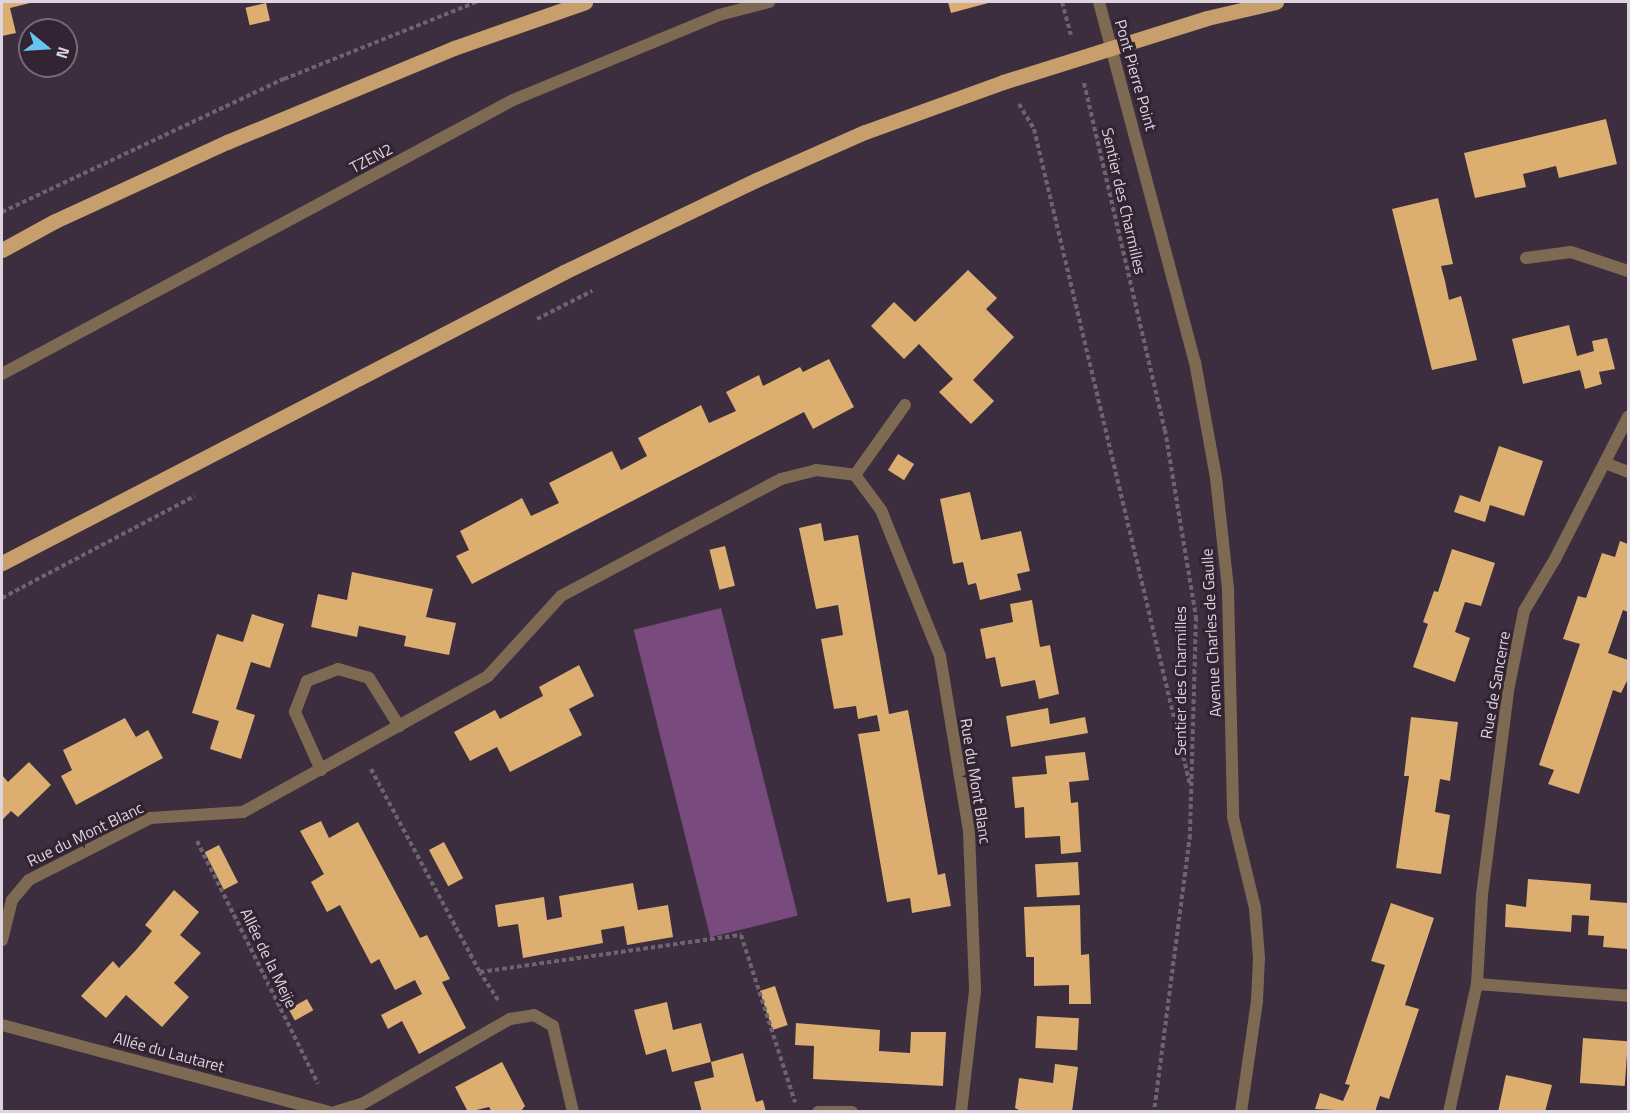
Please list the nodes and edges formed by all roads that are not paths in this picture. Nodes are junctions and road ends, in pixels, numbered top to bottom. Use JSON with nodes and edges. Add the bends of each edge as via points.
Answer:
{"nodes":[{"id":1,"x":585,"y":2,"type":"edge"},
{"id":2,"x":769,"y":2,"type":"edge"},
{"id":3,"x":1099,"y":2,"type":"edge"},
{"id":4,"x":1276,"y":2,"type":"edge"},
{"id":5,"x":1142,"y":157,"type":"joint"},
{"id":6,"x":2,"y":250,"type":"edge"},
{"id":7,"x":1526,"y":258,"type":"dead end"},
{"id":8,"x":1629,"y":271,"type":"edge"},
{"id":9,"x":2,"y":374,"type":"edge"},
{"id":10,"x":905,"y":405,"type":"dead end"},
{"id":11,"x":1629,"y":417,"type":"edge"},
{"id":12,"x":1605,"y":463,"type":"junction"},
{"id":13,"x":1629,"y":472,"type":"edge"},
{"id":14,"x":855,"y":475,"type":"junction"},
{"id":15,"x":2,"y":564,"type":"edge"},
{"id":16,"x":399,"y":726,"type":"junction"},
{"id":17,"x":321,"y":770,"type":"junction"},
{"id":18,"x":2,"y":940,"type":"edge"},
{"id":19,"x":1477,"y":984,"type":"junction"},
{"id":20,"x":1629,"y":996,"type":"edge"},
{"id":21,"x":2,"y":1025,"type":"edge"},
{"id":22,"x":328,"y":1112,"type":"edge"},
{"id":23,"x":335,"y":1112,"type":"edge"},
{"id":24,"x":573,"y":1112,"type":"edge"},
{"id":25,"x":818,"y":1112,"type":"edge"},
{"id":26,"x":852,"y":1112,"type":"edge"},
{"id":27,"x":962,"y":1112,"type":"edge"},
{"id":28,"x":1241,"y":1112,"type":"edge"},
{"id":29,"x":1449,"y":1112,"type":"edge"}],
"edges":[{"from":1,"to":6,"type":"main road","via":[[454,48],[227,142],[55,221]]},
{"from":2,"to":9,"type":"street","name":"TZEN2","via":[[719,15],[513,100]]},
{"from":3,"to":5,"type":"street","name":"Pont Pierre Point"},
{"from":4,"to":15,"type":"main road","via":[[1207,18],[1003,82],[854,137],[607,252]]},
{"from":5,"to":28,"type":"street","name":"Avenue Charles de Gaulle","via":[[1195,362],[1216,478],[1224,556],[1233,817],[1255,908],[1259,958],[1257,1001]]},
{"from":7,"to":8,"type":"street","via":[[1571,252]]},
{"from":10,"to":14,"type":"street"},
{"from":11,"to":12,"type":"street","name":"Rue de Sancerre"},
{"from":12,"to":13,"type":"street"},
{"from":12,"to":19,"type":"street","name":"Rue de Sancerre","via":[[1524,611],[1508,691],[1485,872]]},
{"from":14,"to":16,"type":"street","name":"Rue du Mont Blanc","via":[[816,470],[781,478],[561,596],[488,676]]},
{"from":14,"to":27,"type":"street","name":"Rue du Mont Blanc","via":[[881,510],[939,656],[966,809],[975,991]]},
{"from":16,"to":17,"type":"street","name":"Rue du Mont Blanc"},
{"from":16,"to":17,"type":"street","via":[[369,678],[338,669],[307,681],[295,712]]},
{"from":17,"to":18,"type":"street","name":"Rue du Mont Blanc","via":[[243,812],[150,818],[29,880],[12,900]]},
{"from":19,"to":20,"type":"street"},
{"from":19,"to":29,"type":"street","name":"Rue de Sancerre"},
{"from":21,"to":22,"type":"street","name":"Allée du Lautaret"},
{"from":23,"to":24,"type":"street","via":[[362,1104],[510,1018],[534,1014],[553,1026]]},
{"from":25,"to":26,"type":"street"}]}
